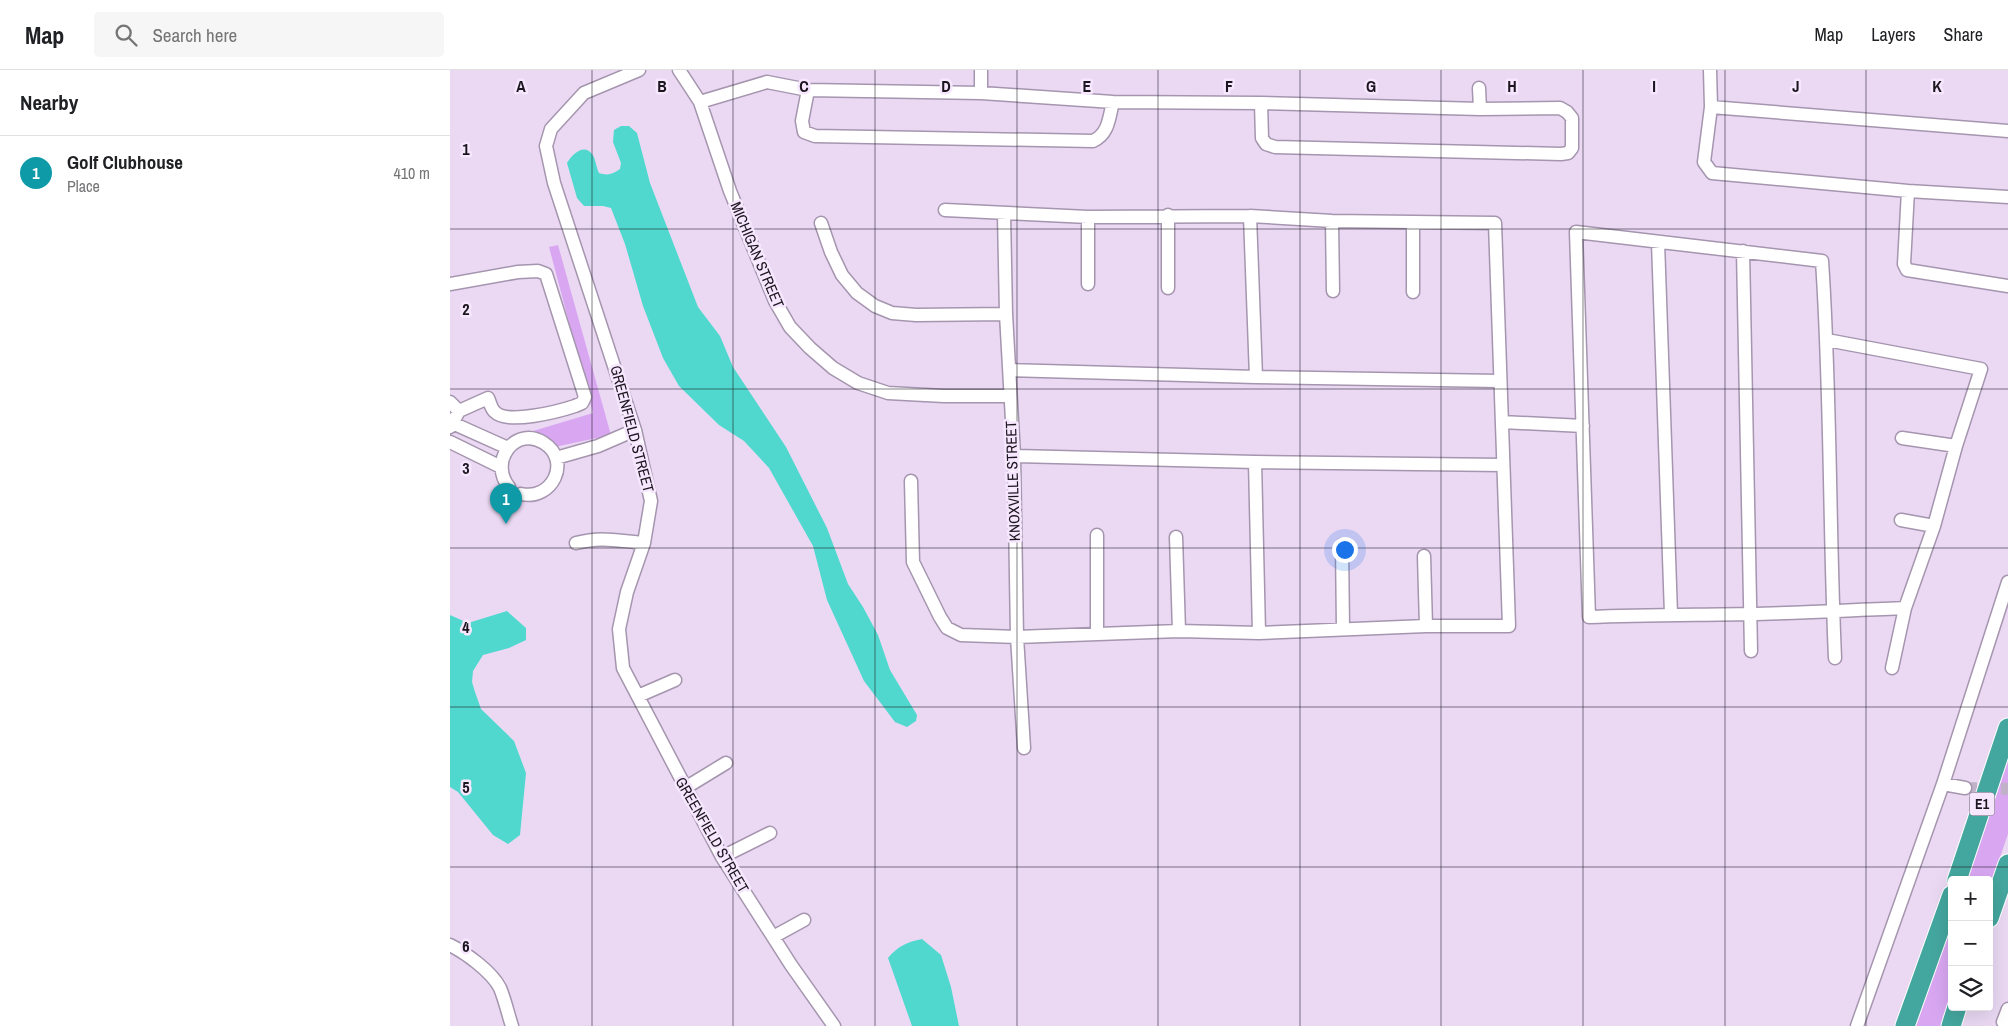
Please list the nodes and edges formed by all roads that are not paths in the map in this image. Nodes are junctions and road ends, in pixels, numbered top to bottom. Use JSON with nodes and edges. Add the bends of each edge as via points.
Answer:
{"nodes":[{"id":1,"x":638,"y":70,"type":"edge"},
{"id":2,"x":679,"y":70,"type":"edge"},
{"id":3,"x":981,"y":70,"type":"edge"},
{"id":4,"x":1710,"y":70,"type":"edge"},
{"id":5,"x":767,"y":76,"type":"edge"},
{"id":6,"x":1479,"y":88,"type":"dead end"},
{"id":7,"x":808,"y":90,"type":"junction"},
{"id":8,"x":981,"y":93,"type":"junction"},
{"id":9,"x":700,"y":102,"type":"junction"},
{"id":10,"x":1113,"y":102,"type":"junction"},
{"id":11,"x":1261,"y":103,"type":"junction"},
{"id":12,"x":1711,"y":107,"type":"junction"},
{"id":13,"x":1480,"y":109,"type":"junction"},
{"id":14,"x":2008,"y":131,"type":"edge"},
{"id":15,"x":1908,"y":191,"type":"junction"},
{"id":16,"x":2008,"y":197,"type":"edge"},
{"id":17,"x":945,"y":210,"type":"dead end"},
{"id":18,"x":1004,"y":214,"type":"junction"},
{"id":19,"x":1168,"y":216,"type":"junction"},
{"id":20,"x":1250,"y":216,"type":"junction"},
{"id":21,"x":1088,"y":217,"type":"junction"},
{"id":22,"x":1332,"y":221,"type":"junction"},
{"id":23,"x":1413,"y":222,"type":"junction"},
{"id":24,"x":821,"y":223,"type":"dead end"},
{"id":25,"x":1658,"y":242,"type":"junction"},
{"id":26,"x":1743,"y":251,"type":"junction"},
{"id":27,"x":450,"y":284,"type":"edge"},
{"id":28,"x":1088,"y":284,"type":"dead end"},
{"id":29,"x":2008,"y":286,"type":"edge"},
{"id":30,"x":1168,"y":288,"type":"dead end"},
{"id":31,"x":1333,"y":291,"type":"dead end"},
{"id":32,"x":1413,"y":292,"type":"dead end"},
{"id":33,"x":1006,"y":314,"type":"junction"},
{"id":34,"x":1827,"y":340,"type":"junction"},
{"id":35,"x":1010,"y":370,"type":"junction"},
{"id":36,"x":1256,"y":377,"type":"junction"},
{"id":37,"x":1500,"y":381,"type":"junction"},
{"id":38,"x":1010,"y":396,"type":"junction"},
{"id":39,"x":454,"y":407,"type":"edge"},
{"id":40,"x":1502,"y":422,"type":"junction"},
{"id":41,"x":450,"y":424,"type":"edge"},
{"id":42,"x":1583,"y":426,"type":"junction"},
{"id":43,"x":635,"y":430,"type":"junction"},
{"id":44,"x":1902,"y":438,"type":"dead end"},
{"id":45,"x":450,"y":442,"type":"edge"},
{"id":46,"x":1956,"y":446,"type":"junction"},
{"id":47,"x":508,"y":448,"type":"junction"},
{"id":48,"x":1014,"y":456,"type":"junction"},
{"id":49,"x":556,"y":458,"type":"junction"},
{"id":50,"x":1255,"y":462,"type":"junction"},
{"id":51,"x":1502,"y":465,"type":"junction"},
{"id":52,"x":501,"y":467,"type":"junction"},
{"id":53,"x":911,"y":481,"type":"dead end"},
{"id":54,"x":509,"y":487,"type":"dead end"},
{"id":55,"x":521,"y":494,"type":"dead end"},
{"id":56,"x":1901,"y":520,"type":"dead end"},
{"id":57,"x":1934,"y":526,"type":"junction"},
{"id":58,"x":1097,"y":535,"type":"dead end"},
{"id":59,"x":1176,"y":537,"type":"dead end"},
{"id":60,"x":576,"y":543,"type":"dead end"},
{"id":61,"x":644,"y":543,"type":"junction"},
{"id":62,"x":1342,"y":545,"type":"dead end"},
{"id":63,"x":1424,"y":556,"type":"dead end"},
{"id":64,"x":2008,"y":582,"type":"edge"},
{"id":65,"x":1905,"y":608,"type":"junction"},
{"id":66,"x":1833,"y":610,"type":"junction"},
{"id":67,"x":1671,"y":614,"type":"junction"},
{"id":68,"x":1750,"y":614,"type":"junction"},
{"id":69,"x":1426,"y":626,"type":"junction"},
{"id":70,"x":1343,"y":630,"type":"junction"},
{"id":71,"x":1179,"y":631,"type":"junction"},
{"id":72,"x":1097,"y":633,"type":"junction"},
{"id":73,"x":1259,"y":633,"type":"junction"},
{"id":74,"x":1017,"y":637,"type":"junction"},
{"id":75,"x":1751,"y":650,"type":"dead end"},
{"id":76,"x":1835,"y":658,"type":"dead end"},
{"id":77,"x":1892,"y":668,"type":"dead end"},
{"id":78,"x":674,"y":680,"type":"dead end"},
{"id":79,"x":638,"y":696,"type":"junction"},
{"id":80,"x":2008,"y":728,"type":"edge"},
{"id":81,"x":1024,"y":748,"type":"dead end"},
{"id":82,"x":726,"y":763,"type":"dead end"},
{"id":83,"x":1943,"y":784,"type":"junction"},
{"id":84,"x":684,"y":788,"type":"junction"},
{"id":85,"x":1965,"y":788,"type":"tunnel mouth"},
{"id":86,"x":770,"y":833,"type":"dead end"},
{"id":87,"x":722,"y":857,"type":"junction"},
{"id":88,"x":2008,"y":864,"type":"edge"},
{"id":89,"x":1958,"y":876,"type":"edge"},
{"id":90,"x":1948,"y":905,"type":"edge"},
{"id":91,"x":1993,"y":907,"type":"edge"},
{"id":92,"x":804,"y":920,"type":"dead end"},
{"id":93,"x":773,"y":937,"type":"junction"},
{"id":94,"x":450,"y":945,"type":"edge"},
{"id":95,"x":2008,"y":1009,"type":"edge"},
{"id":96,"x":1956,"y":1011,"type":"edge"},
{"id":97,"x":2008,"y":1024,"type":"edge"},
{"id":98,"x":512,"y":1026,"type":"edge"},
{"id":99,"x":834,"y":1026,"type":"edge"},
{"id":100,"x":1857,"y":1026,"type":"edge"},
{"id":101,"x":1905,"y":1026,"type":"edge"},
{"id":102,"x":1950,"y":1026,"type":"edge"}],
"edges":[{"from":1,"to":43,"type":"street","name":"GREENFIELD STREET","via":[[584,93],[551,130],[546,146],[554,183]]},
{"from":2,"to":9,"type":"street","name":"MICHIGAN STREET"},
{"from":3,"to":8,"type":"street"},
{"from":4,"to":12,"type":"street"},
{"from":5,"to":7,"type":"street"},
{"from":5,"to":9,"type":"street"},
{"from":6,"to":13,"type":"street"},
{"from":7,"to":8,"type":"street"},
{"from":7,"to":10,"type":"street","via":[[802,121],[804,132],[815,136],[1093,141],[1106,131]]},
{"from":8,"to":10,"type":"street"},
{"from":9,"to":38,"type":"street","name":"MICHIGAN STREET","via":[[730,191],[775,301],[790,326],[810,348],[858,384],[888,393]]},
{"from":10,"to":11,"type":"street"},
{"from":11,"to":13,"type":"street"},
{"from":11,"to":13,"type":"street","via":[[1262,138],[1266,144],[1275,147],[1561,154],[1572,148],[1572,118],[1560,108]]},
{"from":12,"to":14,"type":"street"},
{"from":12,"to":15,"type":"street","via":[[1704,162],[1712,173]]},
{"from":15,"to":16,"type":"street"},
{"from":15,"to":29,"type":"street","via":[[1904,264],[1907,270]]},
{"from":17,"to":18,"type":"street"},
{"from":18,"to":21,"type":"street"},
{"from":18,"to":33,"type":"street","name":"KNOXVILLE STREET"},
{"from":19,"to":20,"type":"street"},
{"from":19,"to":21,"type":"street"},
{"from":19,"to":30,"type":"street"},
{"from":20,"to":22,"type":"street"},
{"from":20,"to":36,"type":"street"},
{"from":21,"to":28,"type":"street"},
{"from":22,"to":23,"type":"street"},
{"from":22,"to":31,"type":"street"},
{"from":23,"to":32,"type":"street"},
{"from":23,"to":37,"type":"street","via":[[1495,223]]},
{"from":24,"to":33,"type":"street","via":[[842,275],[857,293],[875,306],[892,313],[916,315]]},
{"from":25,"to":26,"type":"street"},
{"from":25,"to":42,"type":"street","via":[[1576,232]]},
{"from":25,"to":67,"type":"street"},
{"from":26,"to":34,"type":"street","via":[[1822,261]]},
{"from":26,"to":68,"type":"street"},
{"from":27,"to":39,"type":"street","via":[[518,272],[538,270],[546,274],[585,397],[575,406],[532,417],[502,417],[495,413],[488,398]]},
{"from":33,"to":35,"type":"street","name":"KNOXVILLE STREET"},
{"from":34,"to":46,"type":"street","via":[[1981,369]]},
{"from":34,"to":66,"type":"street"},
{"from":35,"to":36,"type":"street"},
{"from":35,"to":38,"type":"street","name":"KNOXVILLE STREET"},
{"from":36,"to":37,"type":"street"},
{"from":37,"to":40,"type":"street"},
{"from":38,"to":48,"type":"street","name":"KNOXVILLE STREET"},
{"from":39,"to":41,"type":"street"},
{"from":40,"to":42,"type":"street"},
{"from":40,"to":51,"type":"street"},
{"from":41,"to":47,"type":"street"},
{"from":42,"to":67,"type":"street","via":[[1589,617]]},
{"from":43,"to":49,"type":"street","via":[[598,446]]},
{"from":43,"to":61,"type":"street","name":"GREENFIELD STREET","via":[[651,501]]},
{"from":44,"to":46,"type":"street"},
{"from":45,"to":52,"type":"street"},
{"from":46,"to":57,"type":"street"},
{"from":47,"to":49,"type":"street","via":[[521,440],[535,439],[548,446]]},
{"from":47,"to":52,"type":"street"},
{"from":48,"to":50,"type":"street"},
{"from":48,"to":74,"type":"street","name":"KNOXVILLE STREET"},
{"from":49,"to":55,"type":"street","via":[[557,473],[550,486],[538,494]]},
{"from":50,"to":51,"type":"street"},
{"from":50,"to":73,"type":"street"},
{"from":51,"to":69,"type":"street","via":[[1509,626]]},
{"from":52,"to":54,"type":"street"},
{"from":53,"to":74,"type":"street","via":[[913,562],[947,628],[961,635]]},
{"from":56,"to":57,"type":"street"},
{"from":57,"to":65,"type":"street"},
{"from":58,"to":72,"type":"street"},
{"from":59,"to":71,"type":"street"},
{"from":60,"to":61,"type":"street","via":[[610,538]]},
{"from":61,"to":79,"type":"street","name":"GREENFIELD STREET","via":[[627,592],[619,629],[623,668]]},
{"from":62,"to":70,"type":"street"},
{"from":63,"to":69,"type":"street"},
{"from":64,"to":83,"type":"street"},
{"from":65,"to":66,"type":"street"},
{"from":65,"to":77,"type":"street"},
{"from":66,"to":68,"type":"street"},
{"from":66,"to":76,"type":"street"},
{"from":67,"to":68,"type":"street"},
{"from":68,"to":75,"type":"street"},
{"from":69,"to":70,"type":"street"},
{"from":70,"to":73,"type":"street"},
{"from":71,"to":72,"type":"street"},
{"from":71,"to":73,"type":"street"},
{"from":72,"to":74,"type":"street"},
{"from":74,"to":81,"type":"street","name":"KNOXVILLE STREET"},
{"from":78,"to":79,"type":"street"},
{"from":79,"to":84,"type":"street","name":"GREENFIELD STREET"},
{"from":80,"to":89,"type":"highway","number":"E1"},
{"from":82,"to":84,"type":"street"},
{"from":83,"to":85,"type":"street"},
{"from":83,"to":100,"type":"street"},
{"from":84,"to":87,"type":"street","name":"GREENFIELD STREET"},
{"from":86,"to":87,"type":"street"},
{"from":87,"to":93,"type":"street","name":"GREENFIELD STREET"},
{"from":88,"to":91,"type":"highway"},
{"from":90,"to":101,"type":"highway"},
{"from":92,"to":93,"type":"street"},
{"from":93,"to":99,"type":"street","name":"GREENFIELD STREET"},
{"from":94,"to":98,"type":"street","via":[[478,963],[500,987]]},
{"from":95,"to":97,"type":"street","via":[[2003,1022]]},
{"from":96,"to":102,"type":"highway"}]}
